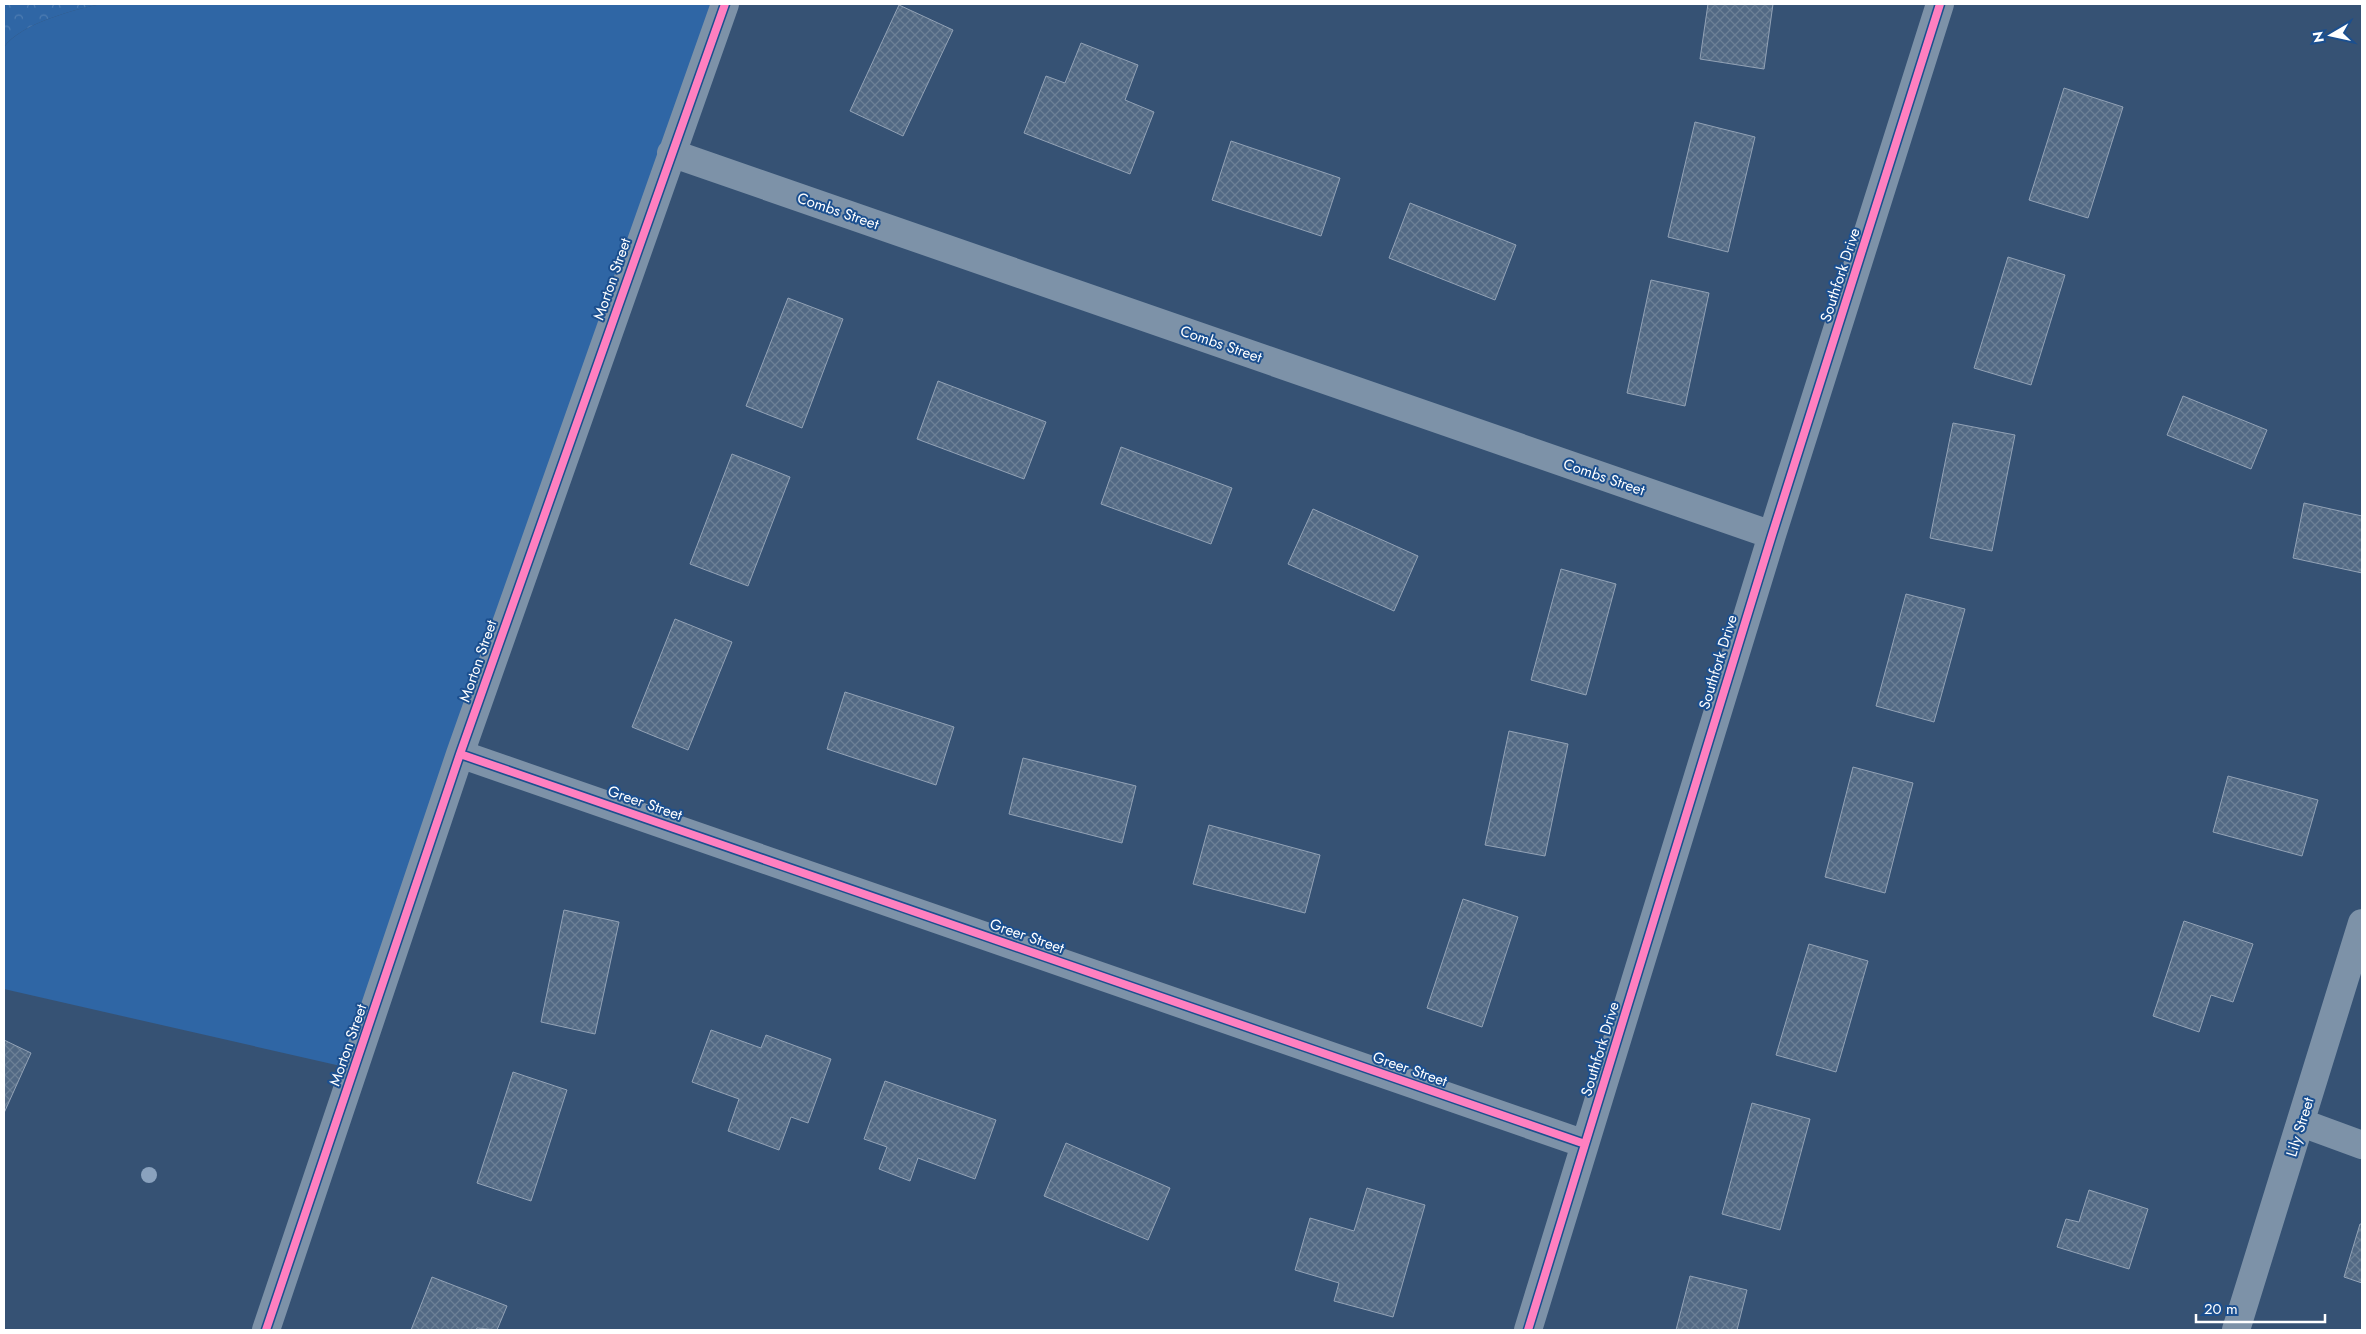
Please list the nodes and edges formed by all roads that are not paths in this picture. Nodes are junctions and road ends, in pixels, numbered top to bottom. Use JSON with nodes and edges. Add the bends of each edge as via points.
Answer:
{"nodes":[{"id":1,"x":725,"y":4,"type":"edge"},
{"id":2,"x":1940,"y":4,"type":"edge"},
{"id":3,"x":670,"y":153,"type":"junction"},
{"id":4,"x":1772,"y":535,"type":"junction"},
{"id":5,"x":460,"y":754,"type":"junction"},
{"id":6,"x":2362,"y":923,"type":"edge"},
{"id":7,"x":2302,"y":1123,"type":"junction"},
{"id":8,"x":1585,"y":1144,"type":"junction"},
{"id":9,"x":2362,"y":1145,"type":"edge"},
{"id":10,"x":266,"y":1330,"type":"edge"},
{"id":11,"x":1528,"y":1330,"type":"edge"},
{"id":12,"x":2236,"y":1330,"type":"edge"}],
"edges":[{"from":1,"to":3,"type":"street","name":"Morton Street"},
{"from":2,"to":4,"type":"street","name":"Southfork Drive"},
{"from":3,"to":4,"type":"street","name":"Combs Street"},
{"from":3,"to":5,"type":"street","name":"Morton Street"},
{"from":4,"to":8,"type":"street","name":"Southfork Drive"},
{"from":5,"to":8,"type":"street","name":"Greer Street"},
{"from":5,"to":10,"type":"street","name":"Morton Street"},
{"from":6,"to":7,"type":"street","name":"Lily Street"},
{"from":7,"to":9,"type":"street"},
{"from":7,"to":12,"type":"street","name":"Lily Street"},
{"from":8,"to":11,"type":"street","name":"Southfork Drive"}]}
